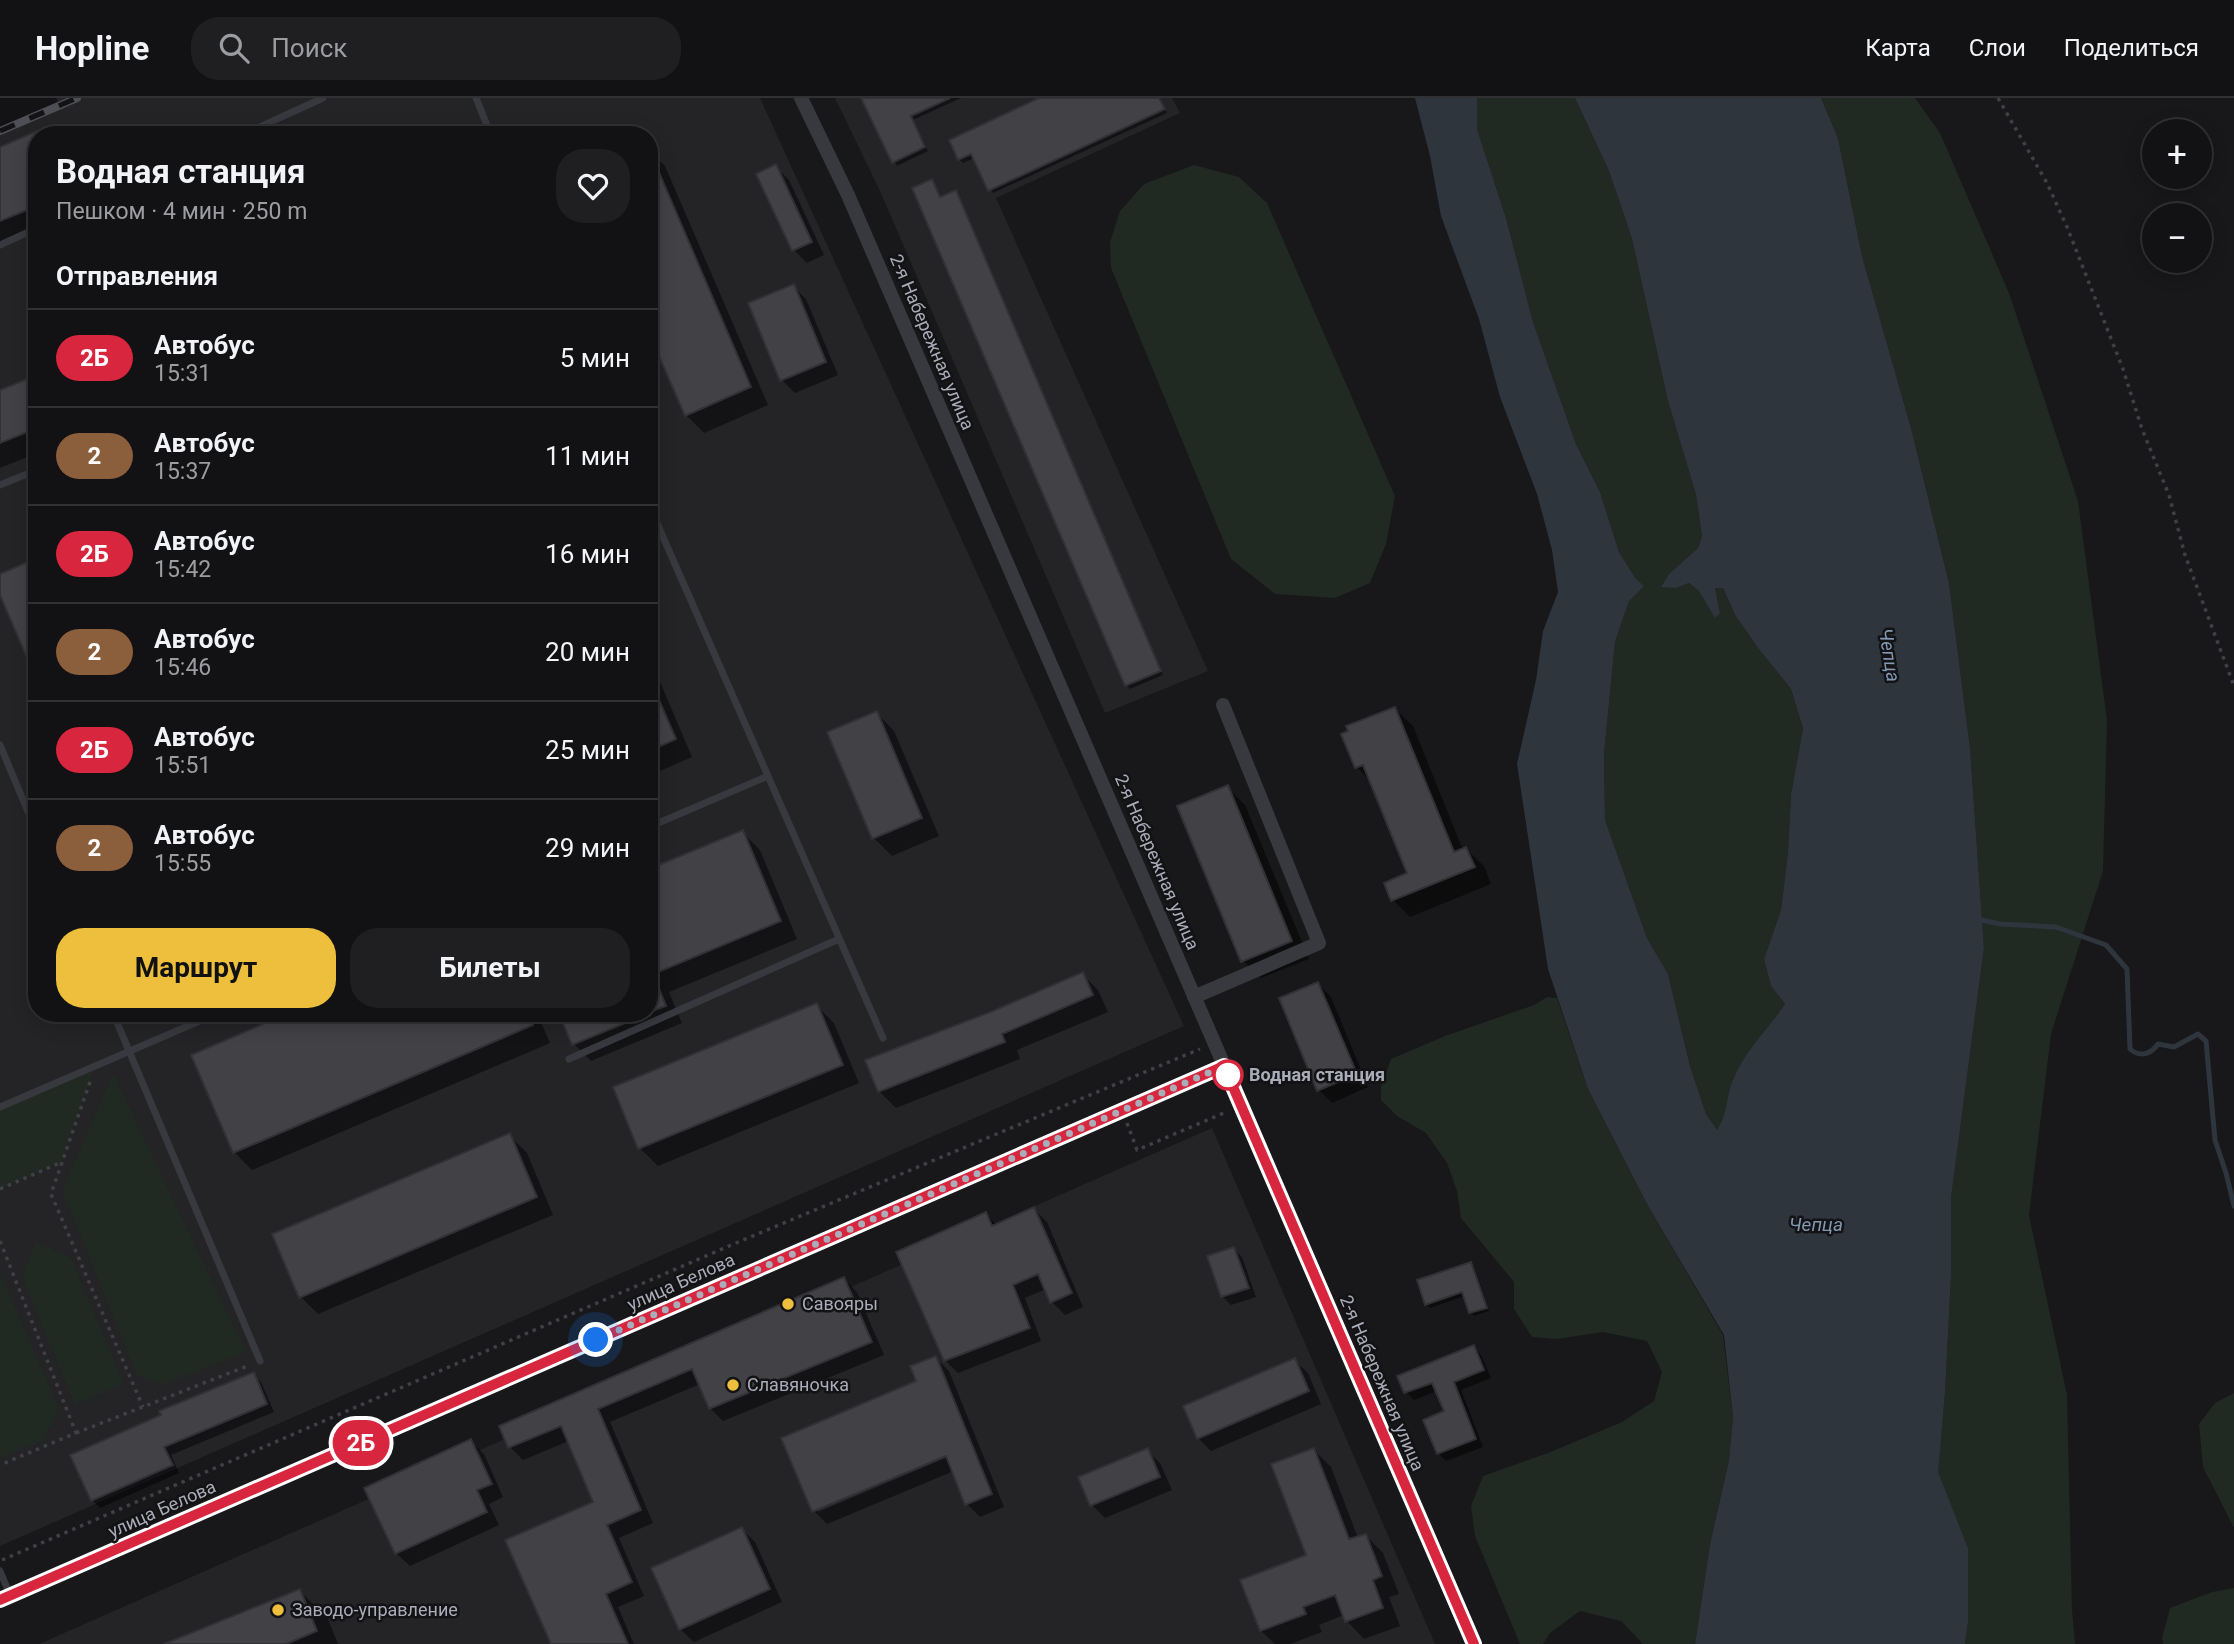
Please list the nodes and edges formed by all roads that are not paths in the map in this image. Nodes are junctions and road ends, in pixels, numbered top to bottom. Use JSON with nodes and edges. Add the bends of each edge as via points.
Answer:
{"nodes":[{"id":1,"x":323,"y":98,"type":"edge"},
{"id":2,"x":476,"y":98,"type":"edge"},
{"id":3,"x":801,"y":98,"type":"edge"},
{"id":4,"x":262,"y":126,"type":"edge"},
{"id":5,"x":487,"y":126,"type":"edge"},
{"id":6,"x":28,"y":232,"type":"edge"},
{"id":7,"x":0,"y":245,"type":"edge"},
{"id":8,"x":28,"y":474,"type":"edge"},
{"id":9,"x":0,"y":485,"type":"edge"},
{"id":10,"x":658,"y":525,"type":"edge"},
{"id":11,"x":1223,"y":705,"type":"dead end"},
{"id":12,"x":0,"y":746,"type":"edge"},
{"id":13,"x":768,"y":776,"type":"junction"},
{"id":14,"x":28,"y":812,"type":"edge"},
{"id":15,"x":658,"y":823,"type":"edge"},
{"id":16,"x":839,"y":939,"type":"junction"},
{"id":17,"x":1194,"y":997,"type":"junction"},
{"id":18,"x":658,"y":1019,"type":"edge"},
{"id":19,"x":117,"y":1022,"type":"edge"},
{"id":20,"x":197,"y":1022,"type":"edge"},
{"id":21,"x":652,"y":1022,"type":"edge"},
{"id":22,"x":883,"y":1038,"type":"dead end"},
{"id":23,"x":129,"y":1052,"type":"junction"},
{"id":24,"x":569,"y":1059,"type":"dead end"},
{"id":25,"x":1224,"y":1066,"type":"junction"},
{"id":26,"x":0,"y":1107,"type":"edge"},
{"id":27,"x":260,"y":1361,"type":"road end"},
{"id":28,"x":0,"y":1572,"type":"edge"},
{"id":29,"x":5,"y":1597,"type":"edge"},
{"id":30,"x":1474,"y":1644,"type":"edge"}],
"edges":[{"from":1,"to":4,"type":"lane"},
{"from":2,"to":5,"type":"lane"},
{"from":3,"to":17,"type":"street","name":"2-я Набережная улица","via":[[853,208]]},
{"from":6,"to":7,"type":"lane"},
{"from":8,"to":9,"type":"lane"},
{"from":10,"to":13,"type":"lane"},
{"from":11,"to":17,"type":"street","via":[[1319,943]]},
{"from":12,"to":14,"type":"lane"},
{"from":13,"to":15,"type":"lane"},
{"from":13,"to":16,"type":"lane"},
{"from":16,"to":18,"type":"lane"},
{"from":16,"to":22,"type":"lane"},
{"from":17,"to":25,"type":"street","name":"2-я Набережная улица"},
{"from":19,"to":23,"type":"lane"},
{"from":20,"to":23,"type":"lane"},
{"from":21,"to":24,"type":"lane"},
{"from":23,"to":26,"type":"lane"},
{"from":23,"to":27,"type":"lane"},
{"from":25,"to":29,"type":"street","name":"улица Белова"},
{"from":25,"to":30,"type":"street","name":"2-я Набережная улица"},
{"from":28,"to":29,"type":"lane"}]}
